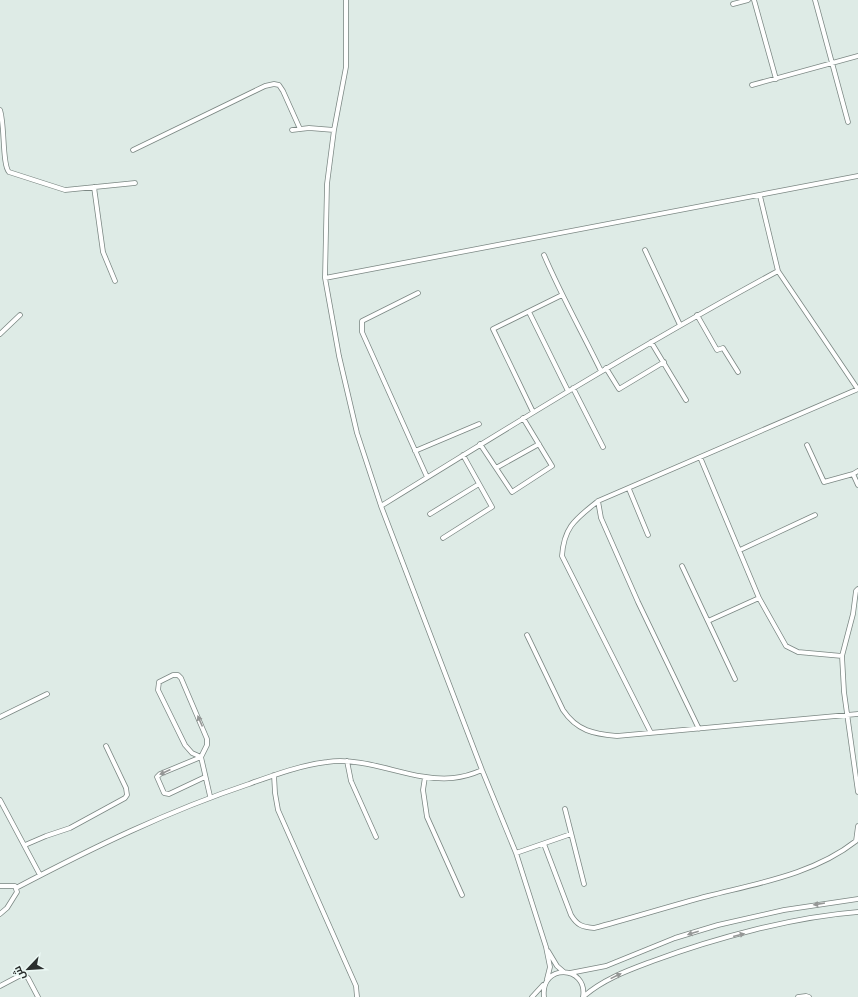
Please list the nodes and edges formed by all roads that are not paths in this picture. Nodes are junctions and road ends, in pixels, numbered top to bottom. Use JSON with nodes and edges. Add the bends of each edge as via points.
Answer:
{"nodes":[{"id":1,"x":346,"y":0,"type":"edge"},
{"id":2,"x":748,"y":0,"type":"edge"},
{"id":3,"x":754,"y":0,"type":"edge"},
{"id":4,"x":815,"y":0,"type":"edge"},
{"id":5,"x":733,"y":4,"type":"dead end"},
{"id":6,"x":858,"y":56,"type":"edge"},
{"id":7,"x":832,"y":64,"type":"junction"},
{"id":8,"x":776,"y":79,"type":"junction"},
{"id":9,"x":752,"y":85,"type":"dead end"},
{"id":10,"x":0,"y":110,"type":"edge"},
{"id":11,"x":848,"y":122,"type":"dead end"},
{"id":12,"x":300,"y":129,"type":"junction"},
{"id":13,"x":292,"y":130,"type":"dead end"},
{"id":14,"x":334,"y":130,"type":"junction"},
{"id":15,"x":133,"y":150,"type":"dead end"},
{"id":16,"x":2,"y":157,"type":"edge"},
{"id":17,"x":858,"y":176,"type":"edge"},
{"id":18,"x":136,"y":183,"type":"dead end"},
{"id":19,"x":94,"y":187,"type":"junction"},
{"id":20,"x":760,"y":196,"type":"junction"},
{"id":21,"x":645,"y":250,"type":"dead end"},
{"id":22,"x":544,"y":256,"type":"dead end"},
{"id":23,"x":778,"y":271,"type":"junction"},
{"id":24,"x":325,"y":278,"type":"junction"},
{"id":25,"x":115,"y":281,"type":"dead end"},
{"id":26,"x":418,"y":293,"type":"dead end"},
{"id":27,"x":562,"y":295,"type":"junction"},
{"id":28,"x":529,"y":312,"type":"junction"},
{"id":29,"x":20,"y":315,"type":"dead end"},
{"id":30,"x":697,"y":315,"type":"junction"},
{"id":31,"x":680,"y":325,"type":"junction"},
{"id":32,"x":0,"y":334,"type":"edge"},
{"id":33,"x":651,"y":342,"type":"junction"},
{"id":34,"x":664,"y":362,"type":"junction"},
{"id":35,"x":606,"y":368,"type":"junction"},
{"id":36,"x":601,"y":371,"type":"junction"},
{"id":37,"x":738,"y":372,"type":"dead end"},
{"id":38,"x":573,"y":388,"type":"junction"},
{"id":39,"x":858,"y":388,"type":"edge"},
{"id":40,"x":568,"y":391,"type":"junction"},
{"id":41,"x":686,"y":400,"type":"dead end"},
{"id":42,"x":532,"y":412,"type":"junction"},
{"id":43,"x":523,"y":418,"type":"junction"},
{"id":44,"x":479,"y":424,"type":"dead end"},
{"id":45,"x":480,"y":444,"type":"junction"},
{"id":46,"x":539,"y":444,"type":"junction"},
{"id":47,"x":807,"y":445,"type":"dead end"},
{"id":48,"x":603,"y":447,"type":"dead end"},
{"id":49,"x":415,"y":451,"type":"junction"},
{"id":50,"x":463,"y":455,"type":"junction"},
{"id":51,"x":700,"y":457,"type":"junction"},
{"id":52,"x":496,"y":468,"type":"junction"},
{"id":53,"x":858,"y":471,"type":"edge"},
{"id":54,"x":853,"y":474,"type":"junction"},
{"id":55,"x":427,"y":477,"type":"junction"},
{"id":56,"x":479,"y":484,"type":"junction"},
{"id":57,"x":858,"y":485,"type":"edge"},
{"id":58,"x":629,"y":489,"type":"junction"},
{"id":59,"x":598,"y":501,"type":"junction"},
{"id":60,"x":381,"y":506,"type":"junction"},
{"id":61,"x":430,"y":514,"type":"dead end"},
{"id":62,"x":816,"y":515,"type":"dead end"},
{"id":63,"x":648,"y":535,"type":"dead end"},
{"id":64,"x":443,"y":538,"type":"dead end"},
{"id":65,"x":740,"y":550,"type":"junction"},
{"id":66,"x":682,"y":566,"type":"dead end"},
{"id":67,"x":858,"y":589,"type":"edge"},
{"id":68,"x":758,"y":598,"type":"junction"},
{"id":69,"x":708,"y":621,"type":"junction"},
{"id":70,"x":527,"y":635,"type":"dead end"},
{"id":71,"x":842,"y":656,"type":"junction"},
{"id":72,"x":735,"y":679,"type":"dead end"},
{"id":73,"x":47,"y":694,"type":"dead end"},
{"id":74,"x":858,"y":714,"type":"edge"},
{"id":75,"x":847,"y":716,"type":"junction"},
{"id":76,"x":0,"y":717,"type":"edge"},
{"id":77,"x":699,"y":729,"type":"junction"},
{"id":78,"x":651,"y":733,"type":"junction"},
{"id":79,"x":106,"y":746,"type":"dead end"},
{"id":80,"x":201,"y":757,"type":"junction"},
{"id":81,"x":347,"y":761,"type":"junction"},
{"id":82,"x":482,"y":770,"type":"junction"},
{"id":83,"x":274,"y":775,"type":"junction"},
{"id":84,"x":425,"y":776,"type":"junction"},
{"id":85,"x":205,"y":778,"type":"junction"},
{"id":86,"x":858,"y":792,"type":"edge"},
{"id":87,"x":210,"y":796,"type":"junction"},
{"id":88,"x":0,"y":800,"type":"edge"},
{"id":89,"x":565,"y":809,"type":"dead end"},
{"id":90,"x":858,"y":826,"type":"edge"},
{"id":91,"x":571,"y":834,"type":"junction"},
{"id":92,"x":376,"y":837,"type":"dead end"},
{"id":93,"x":544,"y":844,"type":"junction"},
{"id":94,"x":25,"y":845,"type":"junction"},
{"id":95,"x":516,"y":853,"type":"junction"},
{"id":96,"x":40,"y":875,"type":"junction"},
{"id":97,"x":584,"y":884,"type":"dead end"},
{"id":98,"x":0,"y":886,"type":"edge"},
{"id":99,"x":16,"y":888,"type":"junction"},
{"id":100,"x":462,"y":895,"type":"dead end"},
{"id":101,"x":858,"y":899,"type":"edge"},
{"id":102,"x":858,"y":912,"type":"edge"},
{"id":103,"x":0,"y":914,"type":"edge"},
{"id":104,"x":546,"y":947,"type":"junction"},
{"id":105,"x":564,"y":972,"type":"junction"},
{"id":106,"x":570,"y":973,"type":"junction"},
{"id":107,"x":546,"y":981,"type":"junction"},
{"id":108,"x":0,"y":986,"type":"edge"},
{"id":109,"x":38,"y":997,"type":"edge"},
{"id":110,"x":357,"y":997,"type":"edge"},
{"id":111,"x":532,"y":997,"type":"edge"},
{"id":112,"x":544,"y":997,"type":"edge"},
{"id":113,"x":583,"y":997,"type":"edge"},
{"id":114,"x":798,"y":997,"type":"edge"},
{"id":115,"x":809,"y":997,"type":"edge"}],
"edges":[{"from":1,"to":14,"type":"lane","via":[[346,67]]},
{"from":2,"to":5,"type":"lane"},
{"from":3,"to":8,"type":"lane"},
{"from":4,"to":7,"type":"lane"},
{"from":6,"to":7,"type":"lane"},
{"from":7,"to":8,"type":"lane"},
{"from":7,"to":11,"type":"lane"},
{"from":8,"to":9,"type":"lane"},
{"from":10,"to":16,"type":"lane","via":[[4,133]]},
{"from":12,"to":13,"type":"lane"},
{"from":12,"to":14,"type":"lane"},
{"from":12,"to":15,"type":"lane","via":[[283,91],[279,85],[274,84],[265,86]]},
{"from":14,"to":24,"type":"lane","via":[[328,184]]},
{"from":16,"to":19,"type":"lane","via":[[5,167],[13,174],[65,190]]},
{"from":17,"to":20,"type":"lane"},
{"from":18,"to":19,"type":"lane"},
{"from":19,"to":25,"type":"lane","via":[[103,252]]},
{"from":20,"to":23,"type":"lane"},
{"from":20,"to":24,"type":"lane"},
{"from":21,"to":31,"type":"lane"},
{"from":22,"to":27,"type":"lane"},
{"from":23,"to":30,"type":"lane"},
{"from":23,"to":39,"type":"lane"},
{"from":24,"to":60,"type":"lane","via":[[356,433]]},
{"from":26,"to":49,"type":"lane","via":[[362,321],[362,332]]},
{"from":27,"to":28,"type":"lane"},
{"from":27,"to":36,"type":"lane"},
{"from":28,"to":40,"type":"lane"},
{"from":28,"to":42,"type":"lane","via":[[494,329]]},
{"from":29,"to":32,"type":"lane"},
{"from":30,"to":31,"type":"lane"},
{"from":30,"to":37,"type":"lane","via":[[717,350],[723,348]]},
{"from":31,"to":33,"type":"lane"},
{"from":33,"to":34,"type":"lane"},
{"from":33,"to":35,"type":"lane"},
{"from":34,"to":35,"type":"lane","via":[[619,389]]},
{"from":34,"to":41,"type":"lane"},
{"from":35,"to":36,"type":"lane"},
{"from":36,"to":38,"type":"lane"},
{"from":38,"to":40,"type":"lane"},
{"from":38,"to":48,"type":"lane"},
{"from":39,"to":51,"type":"lane"},
{"from":40,"to":42,"type":"lane"},
{"from":42,"to":43,"type":"lane"},
{"from":43,"to":45,"type":"lane"},
{"from":43,"to":46,"type":"lane"},
{"from":44,"to":49,"type":"lane"},
{"from":45,"to":50,"type":"lane"},
{"from":45,"to":52,"type":"lane"},
{"from":46,"to":52,"type":"lane"},
{"from":46,"to":52,"type":"lane","via":[[552,466],[512,492]]},
{"from":47,"to":54,"type":"lane","via":[[824,482]]},
{"from":49,"to":55,"type":"lane"},
{"from":50,"to":55,"type":"lane"},
{"from":50,"to":56,"type":"lane"},
{"from":51,"to":58,"type":"lane"},
{"from":51,"to":65,"type":"lane"},
{"from":53,"to":54,"type":"lane"},
{"from":54,"to":57,"type":"lane"},
{"from":55,"to":60,"type":"lane"},
{"from":56,"to":61,"type":"lane"},
{"from":56,"to":64,"type":"lane","via":[[492,507]]},
{"from":58,"to":59,"type":"lane"},
{"from":58,"to":63,"type":"lane"},
{"from":59,"to":77,"type":"lane","via":[[601,518],[638,602]]},
{"from":59,"to":78,"type":"lane","via":[[576,519],[563,539],[562,556]]},
{"from":60,"to":82,"type":"lane"},
{"from":62,"to":65,"type":"lane"},
{"from":65,"to":68,"type":"lane"},
{"from":66,"to":69,"type":"lane"},
{"from":67,"to":71,"type":"lane"},
{"from":68,"to":69,"type":"lane"},
{"from":68,"to":71,"type":"lane","via":[[786,646],[798,652]]},
{"from":69,"to":72,"type":"lane"},
{"from":70,"to":78,"type":"lane","via":[[563,710],[582,729],[595,734],[617,736]]},
{"from":71,"to":75,"type":"lane"},
{"from":73,"to":76,"type":"lane"},
{"from":74,"to":75,"type":"lane"},
{"from":75,"to":77,"type":"lane"},
{"from":75,"to":86,"type":"lane"},
{"from":77,"to":78,"type":"lane"},
{"from":79,"to":94,"type":"lane","via":[[126,788],[125,798],[70,828]]},
{"from":80,"to":80,"type":"lane","one_way":true,"via":[[207,745],[205,733],[181,678],[173,675],[159,682],[158,690],[185,745],[192,753]]},
{"from":80,"to":85,"type":"lane"},
{"from":80,"to":85,"type":"lane","one_way":true,"via":[[160,774],[157,780],[163,791],[169,794]]},
{"from":81,"to":83,"type":"lane","via":[[326,762]]},
{"from":81,"to":84,"type":"lane"},
{"from":81,"to":92,"type":"lane","via":[[352,781]]},
{"from":82,"to":84,"type":"lane","via":[[454,778]]},
{"from":82,"to":95,"type":"lane"},
{"from":83,"to":87,"type":"lane"},
{"from":83,"to":110,"type":"lane","via":[[278,810],[356,986]]},
{"from":84,"to":100,"type":"lane","via":[[424,804],[427,817]]},
{"from":85,"to":87,"type":"lane"},
{"from":87,"to":96,"type":"lane","via":[[144,824]]},
{"from":88,"to":94,"type":"lane"},
{"from":89,"to":91,"type":"lane"},
{"from":90,"to":93,"type":"lane","via":[[856,841],[842,852],[783,878],[707,896],[594,928],[582,927],[571,914]]},
{"from":91,"to":93,"type":"lane"},
{"from":91,"to":97,"type":"lane"},
{"from":93,"to":95,"type":"lane"},
{"from":94,"to":96,"type":"lane"},
{"from":95,"to":104,"type":"lane"},
{"from":96,"to":99,"type":"lane"},
{"from":98,"to":99,"type":"lane"},
{"from":99,"to":103,"type":"lane","via":[[17,892],[9,906]]},
{"from":101,"to":106,"type":"lane","one_way":true,"via":[[784,910],[718,925],[675,938],[606,966]]},
{"from":113,"to":102,"type":"lane","one_way":true,"via":[[627,971],[680,951],[785,924]]},
{"from":104,"to":105,"type":"lane","via":[[557,966]]},
{"from":104,"to":107,"type":"lane","via":[[550,967]]},
{"from":105,"to":106,"type":"lane"},
{"from":105,"to":107,"type":"lane","via":[[555,974]]},
{"from":106,"to":113,"type":"lane","via":[[580,980]]},
{"from":107,"to":111,"type":"lane"},
{"from":107,"to":112,"type":"lane"},
{"from":108,"to":109,"type":"lane","via":[[24,975]]},
{"from":114,"to":115,"type":"lane"}]}
